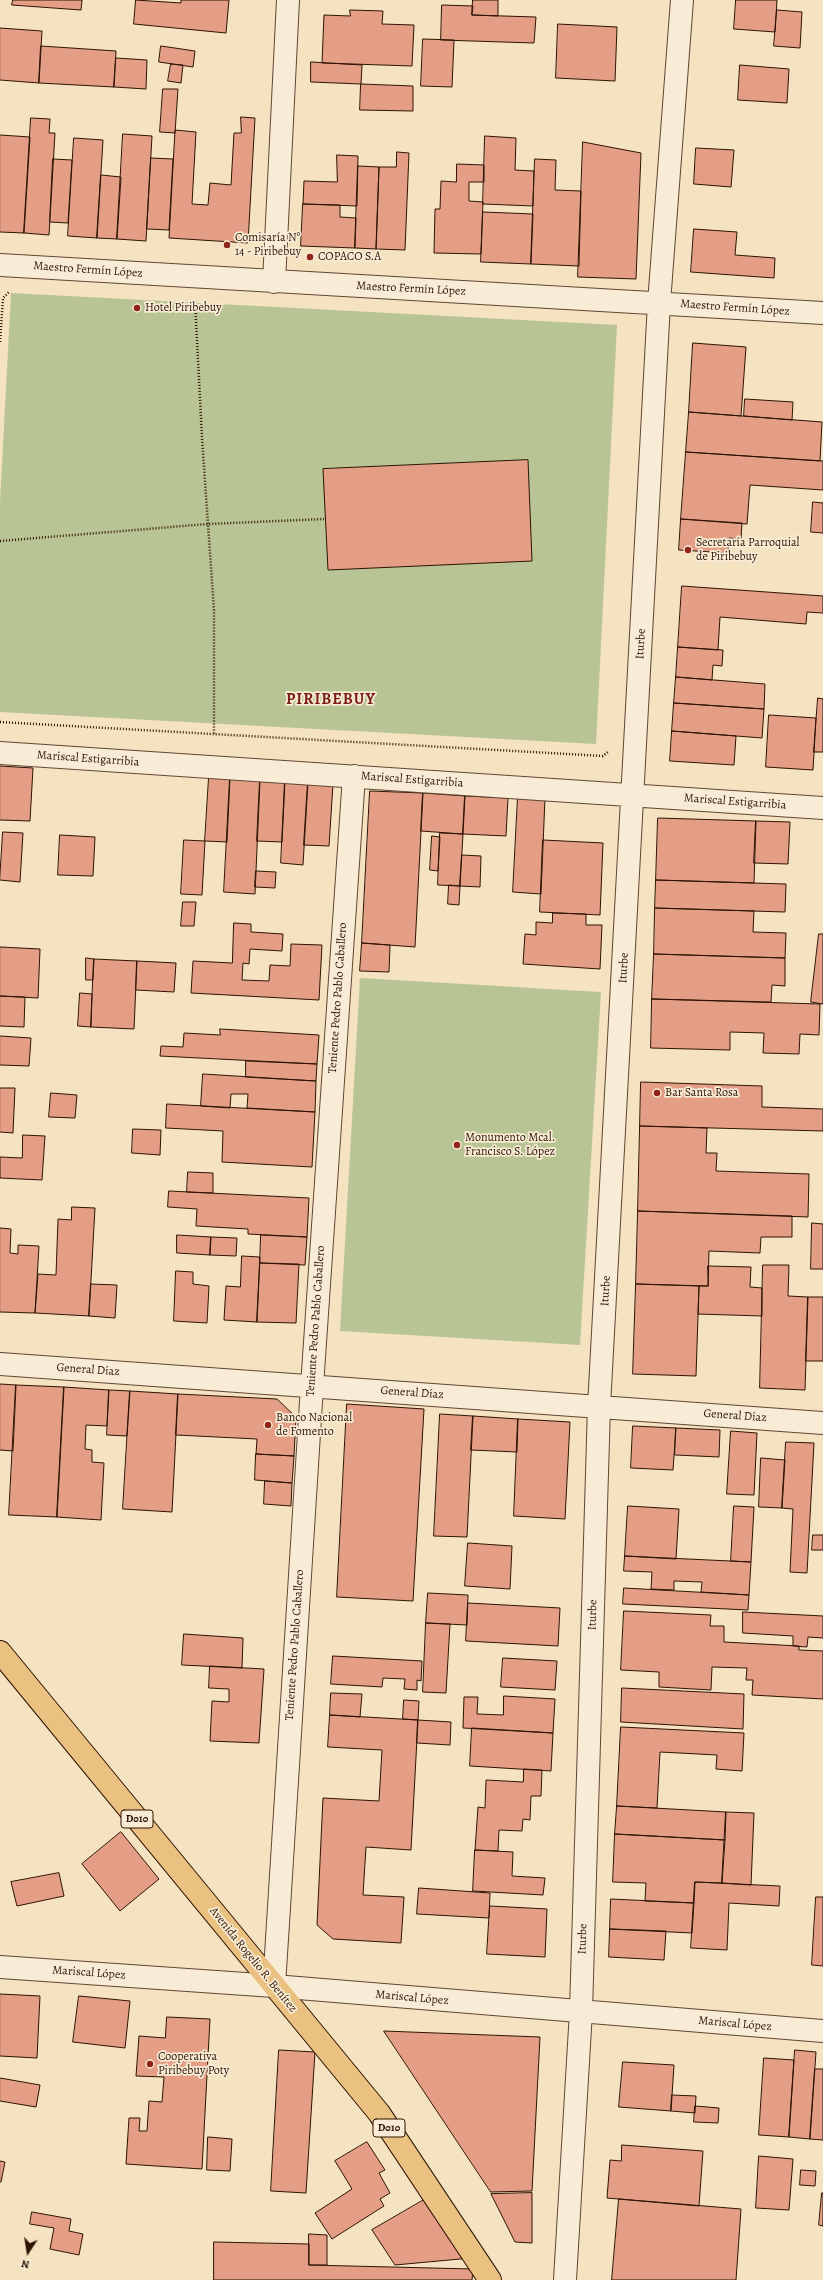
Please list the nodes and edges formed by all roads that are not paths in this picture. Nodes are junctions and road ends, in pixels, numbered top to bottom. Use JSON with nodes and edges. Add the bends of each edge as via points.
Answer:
{"nodes":[{"id":1,"x":288,"y":0,"type":"edge"},
{"id":2,"x":682,"y":0,"type":"edge"},
{"id":3,"x":0,"y":265,"type":"edge"},
{"id":4,"x":274,"y":282,"type":"junction"},
{"id":5,"x":659,"y":303,"type":"junction"},
{"id":6,"x":823,"y":313,"type":"edge"},
{"id":7,"x":0,"y":753,"type":"edge"},
{"id":8,"x":354,"y":776,"type":"junction"},
{"id":9,"x":633,"y":795,"type":"junction"},
{"id":10,"x":823,"y":808,"type":"edge"},
{"id":11,"x":0,"y":1364,"type":"edge"},
{"id":12,"x":312,"y":1386,"type":"junction"},
{"id":13,"x":599,"y":1406,"type":"junction"},
{"id":14,"x":823,"y":1423,"type":"edge"},
{"id":15,"x":0,"y":1652,"type":"edge"},
{"id":16,"x":0,"y":1967,"type":"edge"},
{"id":17,"x":274,"y":1986,"type":"junction"},
{"id":18,"x":581,"y":2011,"type":"junction"},
{"id":19,"x":823,"y":2031,"type":"edge"},
{"id":20,"x":490,"y":2280,"type":"edge"},
{"id":21,"x":565,"y":2280,"type":"edge"}],
"edges":[{"from":1,"to":4,"type":"street"},
{"from":2,"to":5,"type":"street","name":"Iturbe"},
{"from":3,"to":4,"type":"street","name":"Maestro Fermín López"},
{"from":4,"to":5,"type":"street","name":"Maestro Fermín López"},
{"from":5,"to":6,"type":"street","name":"Maestro Fermín López"},
{"from":5,"to":9,"type":"street","name":"Iturbe"},
{"from":7,"to":8,"type":"street","name":"Mariscal Estigarribia"},
{"from":8,"to":9,"type":"street","name":"Mariscal Estigarribia"},
{"from":8,"to":12,"type":"street","name":"Teniente Pedro Pablo Caballero"},
{"from":9,"to":10,"type":"street","name":"Mariscal Estigarribia"},
{"from":9,"to":13,"type":"street","name":"Iturbe"},
{"from":11,"to":12,"type":"street","name":"General Díaz"},
{"from":12,"to":13,"type":"street","name":"General Díaz"},
{"from":12,"to":17,"type":"street","name":"Teniente Pedro Pablo Caballero"},
{"from":13,"to":14,"type":"street","name":"General Díaz"},
{"from":13,"to":18,"type":"street","name":"Iturbe"},
{"from":15,"to":17,"type":"main road","name":"Avenida Rogelio R. Benítez","number":"D010"},
{"from":16,"to":17,"type":"street","name":"Mariscal López"},
{"from":17,"to":18,"type":"street","name":"Mariscal López"},
{"from":17,"to":20,"type":"main road","name":"Avenida Rogelio R. Benítez","number":"D010","via":[[379,2113]]},
{"from":18,"to":19,"type":"street","name":"Mariscal López"},
{"from":18,"to":21,"type":"street","name":"Iturbe"}]}
